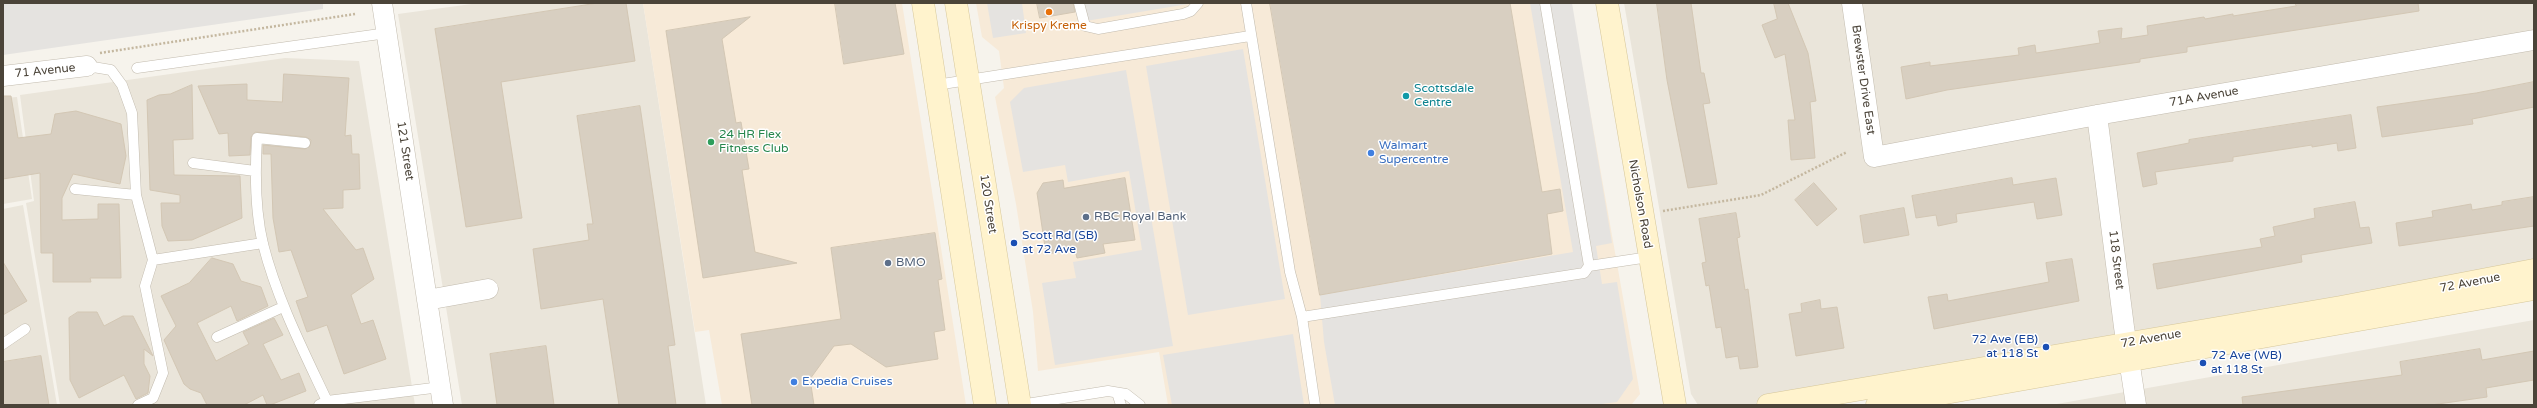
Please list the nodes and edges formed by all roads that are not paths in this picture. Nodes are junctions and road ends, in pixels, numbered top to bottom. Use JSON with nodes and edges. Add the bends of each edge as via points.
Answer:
{"nodes":[{"id":1,"x":382,"y":3,"type":"edge"},
{"id":2,"x":923,"y":3,"type":"edge"},
{"id":3,"x":956,"y":3,"type":"edge"},
{"id":4,"x":1079,"y":3,"type":"edge"},
{"id":5,"x":1198,"y":3,"type":"edge"},
{"id":6,"x":1246,"y":3,"type":"edge"},
{"id":7,"x":1545,"y":3,"type":"edge"},
{"id":8,"x":1607,"y":3,"type":"edge"},
{"id":9,"x":1852,"y":3,"type":"edge"},
{"id":10,"x":387,"y":33,"type":"junction"},
{"id":11,"x":1250,"y":36,"type":"junction"},
{"id":12,"x":2534,"y":40,"type":"edge"},
{"id":13,"x":87,"y":66,"type":"joint"},
{"id":14,"x":137,"y":68,"type":"dead end"},
{"id":15,"x":3,"y":76,"type":"edge"},
{"id":16,"x":968,"y":80,"type":"junction"},
{"id":17,"x":936,"y":85,"type":"junction"},
{"id":18,"x":2098,"y":115,"type":"junction"},
{"id":19,"x":305,"y":143,"type":"dead end"},
{"id":20,"x":1874,"y":157,"type":"joint"},
{"id":21,"x":193,"y":163,"type":"dead end"},
{"id":22,"x":255,"y":171,"type":"junction"},
{"id":23,"x":75,"y":189,"type":"dead end"},
{"id":24,"x":136,"y":195,"type":"junction"},
{"id":25,"x":262,"y":243,"type":"junction"},
{"id":26,"x":1649,"y":257,"type":"junction"},
{"id":27,"x":154,"y":260,"type":"junction"},
{"id":28,"x":1589,"y":266,"type":"junction"},
{"id":29,"x":2534,"y":270,"type":"edge"},
{"id":30,"x":488,"y":289,"type":"dead end"},
{"id":31,"x":2534,"y":289,"type":"edge"},
{"id":32,"x":427,"y":300,"type":"junction"},
{"id":33,"x":283,"y":307,"type":"junction"},
{"id":34,"x":1302,"y":317,"type":"junction"},
{"id":35,"x":26,"y":329,"type":"dead end"},
{"id":36,"x":217,"y":336,"type":"dead end"},
{"id":37,"x":3,"y":344,"type":"edge"},
{"id":38,"x":2128,"y":352,"type":"junction"},
{"id":39,"x":1117,"y":393,"type":"junction"},
{"id":40,"x":1087,"y":395,"type":"junction"},
{"id":41,"x":442,"y":396,"type":"edge"},
{"id":42,"x":1071,"y":401,"type":"edge"},
{"id":43,"x":323,"y":403,"type":"edge"},
{"id":44,"x":1055,"y":403,"type":"edge"},
{"id":45,"x":138,"y":405,"type":"edge"},
{"id":46,"x":985,"y":405,"type":"edge"},
{"id":47,"x":1020,"y":405,"type":"edge"},
{"id":48,"x":1089,"y":405,"type":"edge"},
{"id":49,"x":1120,"y":405,"type":"edge"},
{"id":50,"x":1140,"y":405,"type":"edge"},
{"id":51,"x":1315,"y":405,"type":"edge"},
{"id":52,"x":1675,"y":405,"type":"edge"},
{"id":53,"x":1768,"y":405,"type":"edge"},
{"id":54,"x":1877,"y":405,"type":"edge"},
{"id":55,"x":2136,"y":405,"type":"edge"}],
"edges":[{"from":1,"to":10,"type":"street","name":"121 Street"},
{"from":2,"to":17,"type":"main road"},
{"from":3,"to":16,"type":"main road","name":"120 Street"},
{"from":4,"to":5,"type":"lane","via":[[1085,26],[1098,29],[1183,14],[1191,11]]},
{"from":6,"to":11,"type":"lane"},
{"from":7,"to":28,"type":"lane"},
{"from":8,"to":26,"type":"main road","name":"Nicholson Road"},
{"from":9,"to":20,"type":"street","name":"Brewster Drive East"},
{"from":10,"to":14,"type":"lane"},
{"from":10,"to":32,"type":"street","name":"121 Street"},
{"from":11,"to":16,"type":"lane"},
{"from":11,"to":34,"type":"lane","via":[[1290,272]]},
{"from":12,"to":18,"type":"street","name":"71A Avenue"},
{"from":13,"to":15,"type":"street","name":"71 Avenue"},
{"from":13,"to":24,"type":"lane","via":[[111,70],[122,85],[132,113]]},
{"from":16,"to":17,"type":"lane"},
{"from":16,"to":47,"type":"main road","name":"120 Street"},
{"from":17,"to":46,"type":"main road"},
{"from":18,"to":20,"type":"street","name":"71A Avenue"},
{"from":18,"to":38,"type":"street","name":"118 Street"},
{"from":19,"to":22,"type":"lane","via":[[258,138]]},
{"from":21,"to":22,"type":"lane"},
{"from":22,"to":25,"type":"lane"},
{"from":23,"to":24,"type":"lane"},
{"from":24,"to":27,"type":"lane"},
{"from":25,"to":27,"type":"lane"},
{"from":25,"to":33,"type":"lane"},
{"from":26,"to":28,"type":"lane"},
{"from":26,"to":52,"type":"main road","name":"Nicholson Road"},
{"from":27,"to":45,"type":"lane","via":[[145,286],[164,373],[153,398]]},
{"from":28,"to":34,"type":"lane","via":[[1584,273]]},
{"from":29,"to":38,"type":"main road","name":"72 Avenue"},
{"from":30,"to":32,"type":"street"},
{"from":31,"to":38,"type":"main road","name":"72 Avenue"},
{"from":32,"to":41,"type":"street","name":"121 Street"},
{"from":33,"to":36,"type":"lane"},
{"from":33,"to":43,"type":"lane"},
{"from":34,"to":51,"type":"lane"},
{"from":35,"to":37,"type":"lane"},
{"from":38,"to":53,"type":"main road","name":"72 Avenue"},
{"from":38,"to":54,"type":"main road","name":"72 Avenue"},
{"from":38,"to":55,"type":"street","name":"118 Street"},
{"from":39,"to":40,"type":"lane","via":[[1108,391]]},
{"from":39,"to":49,"type":"lane"},
{"from":39,"to":50,"type":"lane","via":[[1126,394]]},
{"from":40,"to":42,"type":"lane"},
{"from":40,"to":48,"type":"lane"},
{"from":41,"to":43,"type":"lane"},
{"from":42,"to":44,"type":"lane"},
{"from":44,"to":47,"type":"lane"}]}
